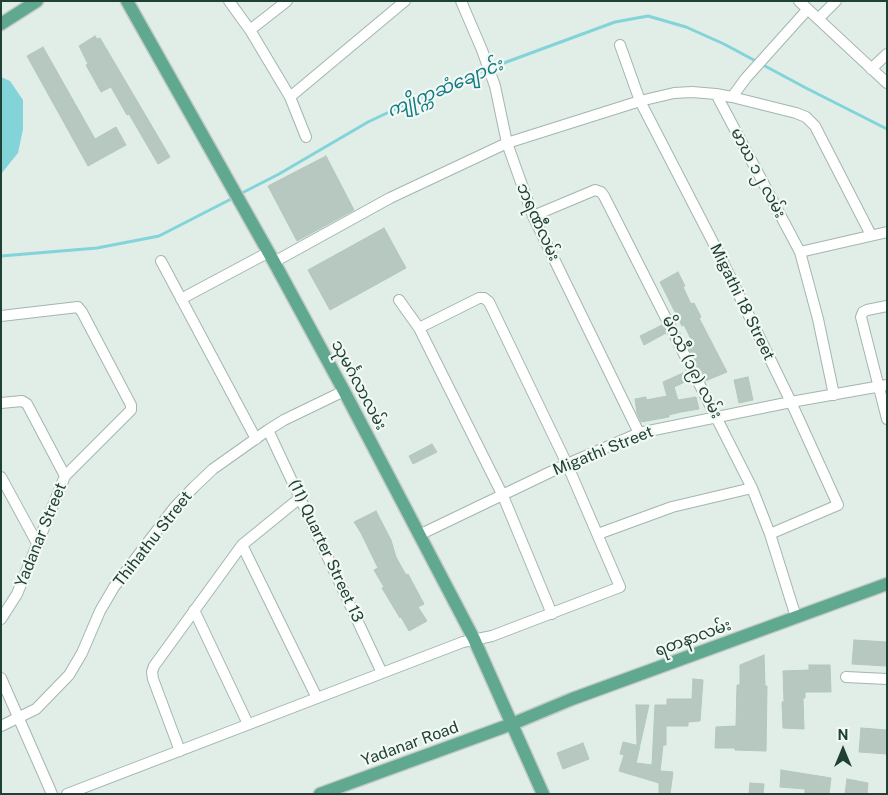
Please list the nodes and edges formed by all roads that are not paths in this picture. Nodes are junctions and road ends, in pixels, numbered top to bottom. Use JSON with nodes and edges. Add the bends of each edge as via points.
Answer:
{"nodes":[{"id":1,"x":128,"y":1,"type":"edge"},
{"id":2,"x":229,"y":1,"type":"edge"},
{"id":3,"x":287,"y":1,"type":"edge"},
{"id":4,"x":405,"y":1,"type":"edge"},
{"id":5,"x":461,"y":1,"type":"edge"},
{"id":6,"x":799,"y":1,"type":"edge"},
{"id":7,"x":836,"y":1,"type":"edge"},
{"id":8,"x":29,"y":3,"type":"edge"},
{"id":9,"x":807,"y":10,"type":"junction"},
{"id":10,"x":818,"y":19,"type":"junction"},
{"id":11,"x":1,"y":24,"type":"edge"},
{"id":12,"x":250,"y":30,"type":"junction"},
{"id":13,"x":620,"y":45,"type":"dead end"},
{"id":14,"x":887,"y":54,"type":"edge"},
{"id":15,"x":871,"y":69,"type":"junction"},
{"id":16,"x":887,"y":83,"type":"edge"},
{"id":17,"x":716,"y":94,"type":"junction"},
{"id":18,"x":290,"y":97,"type":"junction"},
{"id":19,"x":732,"y":97,"type":"junction"},
{"id":20,"x":640,"y":101,"type":"junction"},
{"id":21,"x":306,"y":137,"type":"dead end"},
{"id":22,"x":507,"y":144,"type":"junction"},
{"id":23,"x":533,"y":216,"type":"junction"},
{"id":24,"x":887,"y":232,"type":"edge"},
{"id":25,"x":871,"y":235,"type":"junction"},
{"id":26,"x":800,"y":252,"type":"junction"},
{"id":27,"x":271,"y":257,"type":"junction"},
{"id":28,"x":161,"y":261,"type":"dead end"},
{"id":29,"x":181,"y":299,"type":"junction"},
{"id":30,"x":399,"y":300,"type":"dead end"},
{"id":31,"x":887,"y":306,"type":"edge"},
{"id":32,"x":1,"y":316,"type":"edge"},
{"id":33,"x":419,"y":328,"type":"junction"},
{"id":34,"x":883,"y":386,"type":"edge"},
{"id":35,"x":344,"y":391,"type":"junction"},
{"id":36,"x":834,"y":395,"type":"junction"},
{"id":37,"x":791,"y":402,"type":"junction"},
{"id":38,"x":1,"y":403,"type":"edge"},
{"id":39,"x":717,"y":417,"type":"junction"},
{"id":40,"x":887,"y":419,"type":"edge"},
{"id":41,"x":268,"y":430,"type":"junction"},
{"id":42,"x":639,"y":433,"type":"junction"},
{"id":43,"x":256,"y":439,"type":"junction"},
{"id":44,"x":567,"y":464,"type":"junction"},
{"id":45,"x":65,"y":476,"type":"junction"},
{"id":46,"x":1,"y":478,"type":"edge"},
{"id":47,"x":752,"y":488,"type":"junction"},
{"id":48,"x":502,"y":496,"type":"junction"},
{"id":49,"x":300,"y":497,"type":"junction"},
{"id":50,"x":598,"y":534,"type":"junction"},
{"id":51,"x":770,"y":534,"type":"junction"},
{"id":52,"x":419,"y":535,"type":"junction"},
{"id":53,"x":38,"y":545,"type":"junction"},
{"id":54,"x":242,"y":545,"type":"junction"},
{"id":55,"x":885,"y":588,"type":"edge"},
{"id":56,"x":194,"y":610,"type":"junction"},
{"id":57,"x":552,"y":614,"type":"junction"},
{"id":58,"x":796,"y":617,"type":"junction"},
{"id":59,"x":1,"y":619,"type":"edge"},
{"id":60,"x":474,"y":639,"type":"junction"},
{"id":61,"x":382,"y":673,"type":"junction"},
{"id":62,"x":846,"y":677,"type":"dead end"},
{"id":63,"x":1,"y":678,"type":"edge"},
{"id":64,"x":887,"y":679,"type":"edge"},
{"id":65,"x":317,"y":698,"type":"junction"},
{"id":66,"x":18,"y":717,"type":"junction"},
{"id":67,"x":248,"y":724,"type":"junction"},
{"id":68,"x":512,"y":724,"type":"junction"},
{"id":69,"x":1,"y":726,"type":"edge"},
{"id":70,"x":180,"y":751,"type":"junction"},
{"id":71,"x":327,"y":792,"type":"edge"},
{"id":72,"x":52,"y":794,"type":"edge"},
{"id":73,"x":67,"y":794,"type":"edge"},
{"id":74,"x":543,"y":794,"type":"edge"}],
"edges":[{"from":1,"to":27,"type":"main road","name":"သုမင်္ဂလာလမ်း"},
{"from":2,"to":12,"type":"street"},
{"from":3,"to":12,"type":"street"},
{"from":4,"to":18,"type":"street"},
{"from":5,"to":22,"type":"street","name":"ဘရဏီလမ်း","via":[[495,86]]},
{"from":6,"to":9,"type":"street"},
{"from":7,"to":10,"type":"street"},
{"from":8,"to":11,"type":"main road"},
{"from":9,"to":10,"type":"street"},
{"from":9,"to":19,"type":"street"},
{"from":10,"to":15,"type":"street"},
{"from":12,"to":18,"type":"street"},
{"from":13,"to":20,"type":"street","name":"Migathi 18 Street"},
{"from":14,"to":15,"type":"street"},
{"from":15,"to":16,"type":"street"},
{"from":17,"to":19,"type":"street"},
{"from":17,"to":20,"type":"street","via":[[692,92]]},
{"from":17,"to":26,"type":"street","name":"မာဃ ၁၂ လမ်း"},
{"from":18,"to":21,"type":"street"},
{"from":19,"to":25,"type":"street","via":[[806,117],[815,126]]},
{"from":20,"to":22,"type":"street"},
{"from":20,"to":37,"type":"street","name":"Migathi 18 Street"},
{"from":22,"to":23,"type":"street","name":"ဘရဏီလမ်း"},
{"from":22,"to":27,"type":"street"},
{"from":23,"to":39,"type":"street","name":"မိဂသီ (၁၉) လမ်း","via":[[595,190],[601,192]]},
{"from":23,"to":42,"type":"street","name":"ဘရဏီလမ်း"},
{"from":24,"to":25,"type":"street"},
{"from":25,"to":26,"type":"street"},
{"from":26,"to":36,"type":"street","name":"မာဃ ၁၂ လမ်း"},
{"from":27,"to":29,"type":"street"},
{"from":27,"to":35,"type":"main road","name":"သုမင်္ဂလာလမ်း"},
{"from":28,"to":29,"type":"street"},
{"from":29,"to":43,"type":"street"},
{"from":30,"to":33,"type":"street"},
{"from":31,"to":34,"type":"street","via":[[863,312],[861,317]]},
{"from":32,"to":45,"type":"street","via":[[78,307],[131,405],[131,410]]},
{"from":33,"to":44,"type":"street","via":[[479,298],[489,302]]},
{"from":33,"to":48,"type":"street"},
{"from":34,"to":36,"type":"street","name":"Migathi Street"},
{"from":34,"to":40,"type":"street"},
{"from":35,"to":41,"type":"street","name":"Thihathu Street"},
{"from":35,"to":52,"type":"main road","name":"သုမင်္ဂလာလမ်း"},
{"from":36,"to":37,"type":"street","name":"Migathi Street"},
{"from":37,"to":39,"type":"street","name":"Migathi Street"},
{"from":37,"to":51,"type":"street","name":"Migathi 18 Street","via":[[838,505]]},
{"from":38,"to":45,"type":"street","via":[[22,401],[27,404]]},
{"from":39,"to":42,"type":"street","name":"Migathi Street"},
{"from":39,"to":47,"type":"street","name":"မိဂသီ (၁၉) လမ်း"},
{"from":41,"to":43,"type":"street","name":"Thihathu Street"},
{"from":41,"to":49,"type":"street","name":"(11) Quarter Street 13"},
{"from":42,"to":44,"type":"street","name":"Migathi Street"},
{"from":43,"to":66,"type":"street","name":"Thihathu Street","via":[[213,469],[174,508],[114,588],[69,675],[36,709]]},
{"from":44,"to":48,"type":"street","name":"Migathi Street"},
{"from":44,"to":50,"type":"street"},
{"from":45,"to":53,"type":"street","name":"Yadanar Street"},
{"from":46,"to":53,"type":"street"},
{"from":47,"to":50,"type":"street","via":[[682,504]]},
{"from":47,"to":51,"type":"street","name":"မိဂသီ (၁၉) လမ်း"},
{"from":48,"to":52,"type":"street","name":"Migathi Street"},
{"from":48,"to":57,"type":"street"},
{"from":49,"to":54,"type":"street"},
{"from":49,"to":61,"type":"street","name":"(11) Quarter Street 13"},
{"from":50,"to":57,"type":"street","via":[[620,587]]},
{"from":51,"to":58,"type":"street","name":"မိဂသီ (၁၉) လမ်း"},
{"from":52,"to":60,"type":"main road","name":"သုမင်္ဂလာလမ်း"},
{"from":53,"to":59,"type":"street","name":"Yadanar Street","via":[[17,594]]},
{"from":54,"to":56,"type":"street"},
{"from":54,"to":65,"type":"street"},
{"from":55,"to":58,"type":"main road","name":"ရတနာလမ်း"},
{"from":56,"to":67,"type":"street"},
{"from":56,"to":70,"type":"street","via":[[152,672]]},
{"from":57,"to":60,"type":"street","via":[[492,636]]},
{"from":58,"to":68,"type":"main road","name":"ရတနာလမ်း"},
{"from":60,"to":61,"type":"street"},
{"from":60,"to":68,"type":"main road","name":"သုမင်္ဂလာလမ်း"},
{"from":61,"to":65,"type":"street"},
{"from":62,"to":64,"type":"street"},
{"from":63,"to":66,"type":"street"},
{"from":65,"to":67,"type":"street"},
{"from":66,"to":69,"type":"street","name":"Thihathu Street"},
{"from":66,"to":72,"type":"street"},
{"from":67,"to":70,"type":"street"},
{"from":68,"to":71,"type":"main road","name":"Yadanar Road"},
{"from":68,"to":74,"type":"main road","name":"သုမင်္ဂလာလမ်း"},
{"from":70,"to":73,"type":"street"}]}
